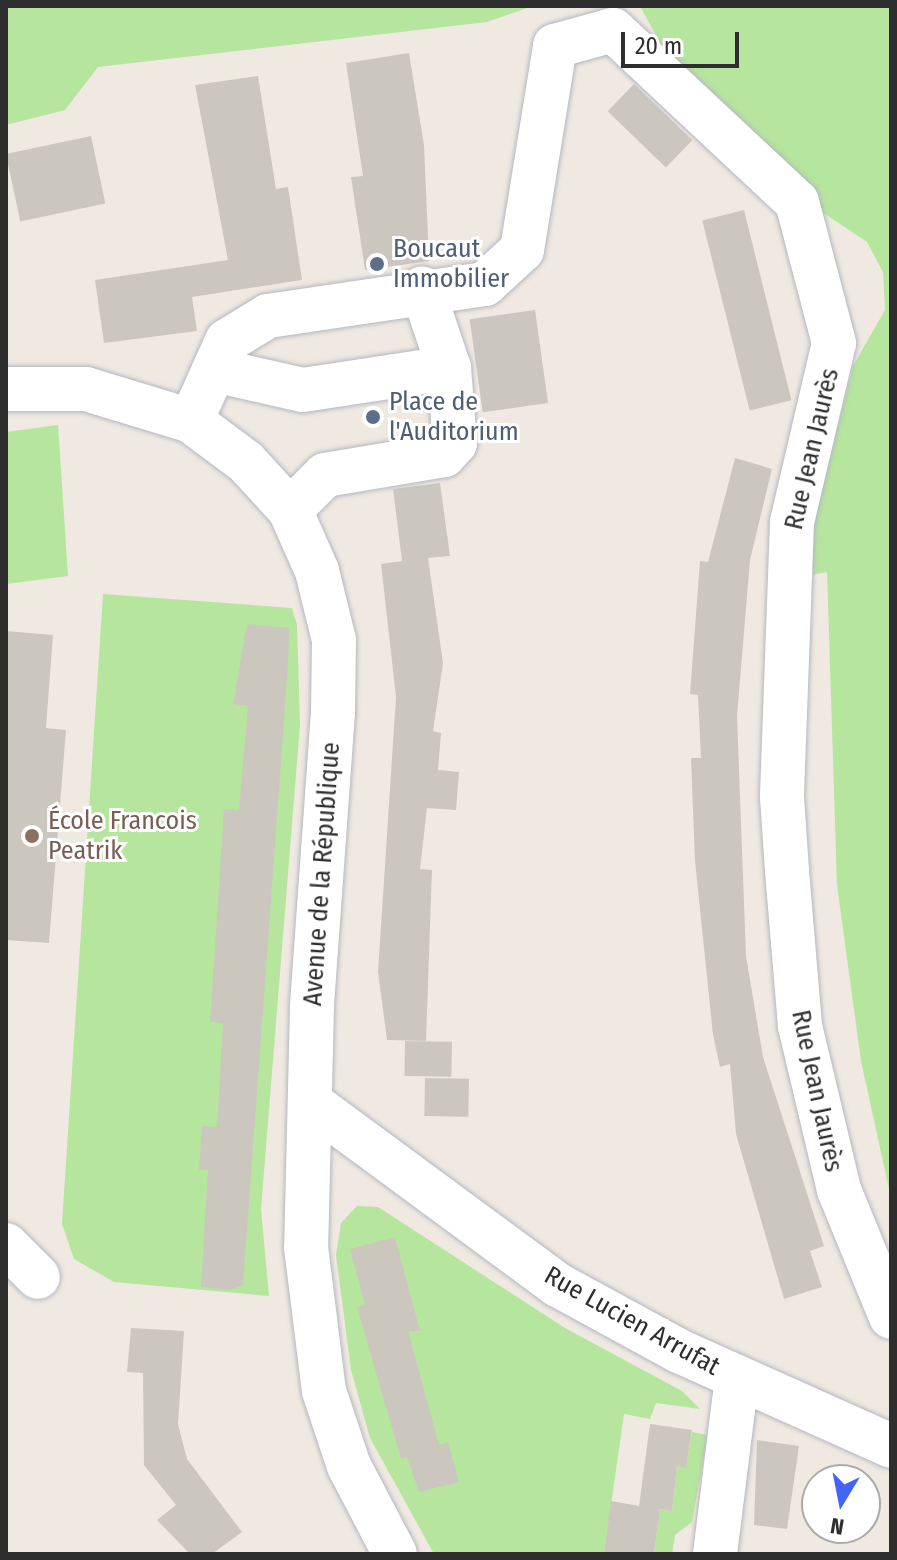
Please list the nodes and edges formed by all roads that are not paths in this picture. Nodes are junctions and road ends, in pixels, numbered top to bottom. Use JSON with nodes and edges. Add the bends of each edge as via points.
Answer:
{"nodes":[{"id":1,"x":422,"y":288,"type":"junction"},
{"id":2,"x":449,"y":368,"type":"junction"},
{"id":3,"x":214,"y":370,"type":"junction"},
{"id":4,"x":6,"y":389,"type":"edge"},
{"id":5,"x":191,"y":421,"type":"junction"},
{"id":6,"x":290,"y":510,"type":"junction"},
{"id":7,"x":315,"y":1106,"type":"junction"},
{"id":8,"x":6,"y":1245,"type":"edge"},
{"id":9,"x":38,"y":1277,"type":"dead end"},
{"id":10,"x":891,"y":1317,"type":"edge"},
{"id":11,"x":737,"y":1378,"type":"junction"},
{"id":12,"x":891,"y":1446,"type":"edge"},
{"id":13,"x":395,"y":1554,"type":"edge"},
{"id":14,"x":715,"y":1554,"type":"edge"}],
"edges":[{"from":1,"to":2,"type":"street"},
{"from":1,"to":3,"type":"street","via":[[268,316],[227,341]]},
{"from":1,"to":10,"type":"street","name":"Rue Jean Jaurès","via":[[485,284],[522,250],[555,46],[613,30],[653,59],[797,202],[834,343],[792,522],[782,797],[788,887],[800,1026],[839,1190]]},
{"from":2,"to":3,"type":"street","via":[[303,390]]},
{"from":2,"to":6,"type":"street","via":[[459,428],[444,455],[325,475]]},
{"from":3,"to":5,"type":"street"},
{"from":4,"to":5,"type":"street","name":"Avenue de la République","via":[[86,389]]},
{"from":5,"to":6,"type":"street","name":"Avenue de la République","via":[[246,462]]},
{"from":6,"to":7,"type":"street","name":"Avenue de la République","via":[[317,571],[334,640],[312,1007]]},
{"from":7,"to":11,"type":"street","name":"Rue Lucien Arrufat","via":[[558,1285]]},
{"from":7,"to":13,"type":"street","name":"Avenue de la République","via":[[306,1247],[324,1391],[349,1466]]},
{"from":8,"to":9,"type":"street"},
{"from":11,"to":12,"type":"street","name":"Rue Lucien Arrufat"},
{"from":11,"to":14,"type":"street"}]}
